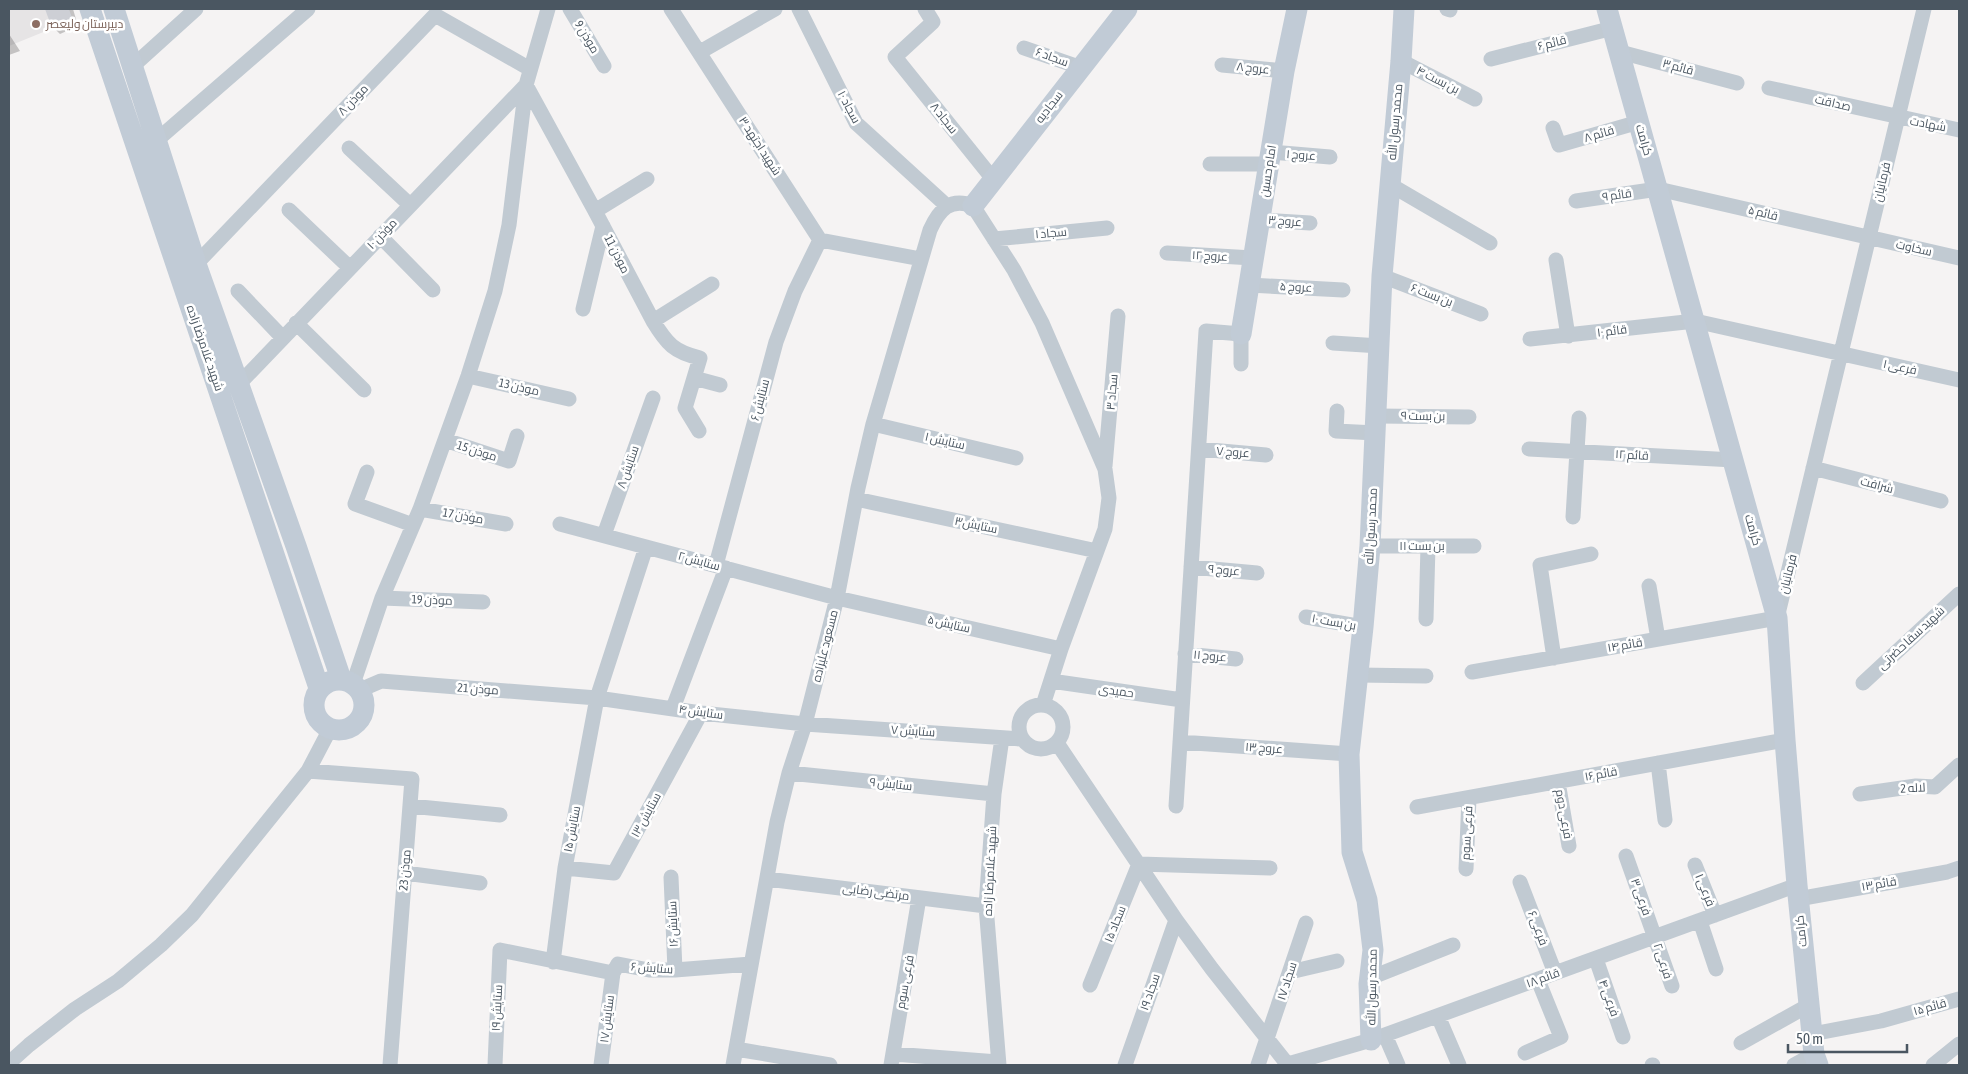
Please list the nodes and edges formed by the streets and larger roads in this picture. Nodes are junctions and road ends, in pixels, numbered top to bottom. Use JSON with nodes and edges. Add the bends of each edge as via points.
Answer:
{"nodes":[{"id":1,"x":90,"y":9,"type":"edge"},
{"id":2,"x":114,"y":9,"type":"edge"},
{"id":3,"x":196,"y":9,"type":"edge"},
{"id":4,"x":308,"y":9,"type":"edge"},
{"id":5,"x":548,"y":9,"type":"edge"},
{"id":6,"x":570,"y":9,"type":"edge"},
{"id":7,"x":672,"y":9,"type":"edge"},
{"id":8,"x":775,"y":9,"type":"edge"},
{"id":9,"x":799,"y":9,"type":"edge"},
{"id":10,"x":925,"y":9,"type":"edge"},
{"id":11,"x":1126,"y":9,"type":"edge"},
{"id":12,"x":1297,"y":9,"type":"edge"},
{"id":13,"x":1404,"y":9,"type":"edge"},
{"id":14,"x":1924,"y":9,"type":"edge"},
{"id":15,"x":1610,"y":18,"type":"edge"},
{"id":16,"x":1024,"y":48,"type":"dead end"},
{"id":17,"x":700,"y":52,"type":"junction"},
{"id":18,"x":1620,"y":52,"type":"junction"},
{"id":19,"x":1491,"y":59,"type":"dead end"},
{"id":20,"x":1401,"y":62,"type":"junction"},
{"id":21,"x":1222,"y":65,"type":"dead end"},
{"id":22,"x":133,"y":66,"type":"junction"},
{"id":23,"x":604,"y":66,"type":"dead end"},
{"id":24,"x":1079,"y":67,"type":"junction"},
{"id":25,"x":530,"y":69,"type":"junction"},
{"id":26,"x":1284,"y":71,"type":"junction"},
{"id":27,"x":1737,"y":83,"type":"dead end"},
{"id":28,"x":526,"y":85,"type":"junction"},
{"id":29,"x":1769,"y":88,"type":"dead end"},
{"id":30,"x":1476,"y":99,"type":"dead end"},
{"id":31,"x":1898,"y":118,"type":"junction"},
{"id":32,"x":1639,"y":122,"type":"junction"},
{"id":33,"x":1553,"y":128,"type":"dead end"},
{"id":34,"x":1959,"y":130,"type":"edge"},
{"id":35,"x":157,"y":140,"type":"junction"},
{"id":36,"x":349,"y":148,"type":"dead end"},
{"id":37,"x":1330,"y":157,"type":"dead end"},
{"id":38,"x":1270,"y":158,"type":"junction"},
{"id":39,"x":1210,"y":164,"type":"dead end"},
{"id":40,"x":648,"y":179,"type":"dead end"},
{"id":41,"x":993,"y":179,"type":"junction"},
{"id":42,"x":1389,"y":184,"type":"junction"},
{"id":43,"x":1658,"y":189,"type":"junction"},
{"id":44,"x":1576,"y":201,"type":"dead end"},
{"id":45,"x":410,"y":204,"type":"junction"},
{"id":46,"x":946,"y":206,"type":"junction"},
{"id":47,"x":973,"y":206,"type":"junction"},
{"id":48,"x":289,"y":210,"type":"dead end"},
{"id":49,"x":595,"y":211,"type":"junction"},
{"id":50,"x":1260,"y":220,"type":"junction"},
{"id":51,"x":1310,"y":223,"type":"dead end"},
{"id":52,"x":603,"y":226,"type":"junction"},
{"id":53,"x":1108,"y":228,"type":"dead end"},
{"id":54,"x":380,"y":236,"type":"junction"},
{"id":55,"x":1869,"y":237,"type":"junction"},
{"id":56,"x":994,"y":239,"type":"junction"},
{"id":57,"x":820,"y":240,"type":"junction"},
{"id":58,"x":1490,"y":243,"type":"dead end"},
{"id":59,"x":1167,"y":253,"type":"dead end"},
{"id":60,"x":1253,"y":258,"type":"junction"},
{"id":61,"x":1959,"y":258,"type":"edge"},
{"id":62,"x":921,"y":259,"type":"junction"},
{"id":63,"x":1556,"y":260,"type":"dead end"},
{"id":64,"x":196,"y":264,"type":"junction"},
{"id":65,"x":349,"y":268,"type":"junction"},
{"id":66,"x":1382,"y":276,"type":"junction"},
{"id":67,"x":712,"y":284,"type":"dead end"},
{"id":68,"x":1249,"y":285,"type":"junction"},
{"id":69,"x":238,"y":290,"type":"dead end"},
{"id":70,"x":433,"y":290,"type":"dead end"},
{"id":71,"x":1343,"y":290,"type":"dead end"},
{"id":72,"x":583,"y":309,"type":"dead end"},
{"id":73,"x":1482,"y":314,"type":"dead end"},
{"id":74,"x":1118,"y":316,"type":"dead end"},
{"id":75,"x":1695,"y":321,"type":"junction"},
{"id":76,"x":296,"y":322,"type":"junction"},
{"id":77,"x":653,"y":322,"type":"junction"},
{"id":78,"x":1241,"y":334,"type":"junction"},
{"id":79,"x":1568,"y":336,"type":"junction"},
{"id":80,"x":282,"y":337,"type":"junction"},
{"id":81,"x":1530,"y":340,"type":"dead end"},
{"id":82,"x":1333,"y":343,"type":"dead end"},
{"id":83,"x":1380,"y":346,"type":"junction"},
{"id":84,"x":1841,"y":354,"type":"junction"},
{"id":85,"x":1241,"y":364,"type":"dead end"},
{"id":86,"x":468,"y":376,"type":"junction"},
{"id":87,"x":694,"y":378,"type":"junction"},
{"id":88,"x":1959,"y":380,"type":"edge"},
{"id":89,"x":238,"y":385,"type":"junction"},
{"id":90,"x":720,"y":385,"type":"dead end"},
{"id":91,"x":364,"y":390,"type":"dead end"},
{"id":92,"x":653,"y":398,"type":"dead end"},
{"id":93,"x":569,"y":399,"type":"dead end"},
{"id":94,"x":1337,"y":411,"type":"dead end"},
{"id":95,"x":1469,"y":417,"type":"dead end"},
{"id":96,"x":1579,"y":418,"type":"dead end"},
{"id":97,"x":873,"y":424,"type":"junction"},
{"id":98,"x":1377,"y":424,"type":"junction"},
{"id":99,"x":699,"y":432,"type":"dead end"},
{"id":100,"x":517,"y":436,"type":"dead end"},
{"id":101,"x":445,"y":440,"type":"junction"},
{"id":102,"x":1199,"y":449,"type":"junction"},
{"id":103,"x":1530,"y":450,"type":"dead end"},
{"id":104,"x":1576,"y":452,"type":"junction"},
{"id":105,"x":1266,"y":454,"type":"dead end"},
{"id":106,"x":1016,"y":458,"type":"dead end"},
{"id":107,"x":1734,"y":460,"type":"junction"},
{"id":108,"x":1813,"y":468,"type":"junction"},
{"id":109,"x":1105,"y":469,"type":"junction"},
{"id":110,"x":367,"y":472,"type":"dead end"},
{"id":111,"x":856,"y":499,"type":"junction"},
{"id":112,"x":1941,"y":501,"type":"dead end"},
{"id":113,"x":420,"y":509,"type":"junction"},
{"id":114,"x":1573,"y":517,"type":"dead end"},
{"id":115,"x":506,"y":524,"type":"dead end"},
{"id":116,"x":560,"y":524,"type":"dead end"},
{"id":117,"x":414,"y":525,"type":"junction"},
{"id":118,"x":604,"y":536,"type":"junction"},
{"id":119,"x":646,"y":546,"type":"junction"},
{"id":120,"x":1370,"y":546,"type":"junction"},
{"id":121,"x":1428,"y":546,"type":"junction"},
{"id":122,"x":1474,"y":546,"type":"dead end"},
{"id":123,"x":1097,"y":551,"type":"junction"},
{"id":124,"x":1590,"y":554,"type":"dead end"},
{"id":125,"x":721,"y":567,"type":"junction"},
{"id":126,"x":1191,"y":568,"type":"junction"},
{"id":127,"x":1257,"y":573,"type":"dead end"},
{"id":128,"x":1649,"y":586,"type":"dead end"},
{"id":129,"x":1959,"y":594,"type":"edge"},
{"id":130,"x":382,"y":598,"type":"junction"},
{"id":131,"x":838,"y":598,"type":"junction"},
{"id":132,"x":483,"y":602,"type":"dead end"},
{"id":133,"x":1306,"y":617,"type":"dead end"},
{"id":134,"x":1777,"y":618,"type":"junction"},
{"id":135,"x":1426,"y":619,"type":"dead end"},
{"id":136,"x":1363,"y":627,"type":"junction"},
{"id":137,"x":1658,"y":639,"type":"junction"},
{"id":138,"x":1061,"y":650,"type":"junction"},
{"id":139,"x":1185,"y":654,"type":"junction"},
{"id":140,"x":1554,"y":658,"type":"junction"},
{"id":141,"x":1236,"y":659,"type":"dead end"},
{"id":142,"x":1472,"y":672,"type":"dead end"},
{"id":143,"x":1358,"y":675,"type":"junction"},
{"id":144,"x":1426,"y":676,"type":"dead end"},
{"id":145,"x":1051,"y":682,"type":"junction"},
{"id":146,"x":1863,"y":682,"type":"dead end"},
{"id":147,"x":351,"y":684,"type":"junction"},
{"id":148,"x":319,"y":688,"type":"junction"},
{"id":149,"x":597,"y":698,"type":"junction"},
{"id":150,"x":1182,"y":700,"type":"junction"},
{"id":151,"x":1043,"y":705,"type":"junction"},
{"id":152,"x":673,"y":708,"type":"junction"},
{"id":153,"x":702,"y":713,"type":"junction"},
{"id":154,"x":805,"y":724,"type":"junction"},
{"id":155,"x":330,"y":728,"type":"junction"},
{"id":156,"x":1002,"y":738,"type":"junction"},
{"id":157,"x":1022,"y":739,"type":"junction"},
{"id":158,"x":1785,"y":740,"type":"junction"},
{"id":159,"x":1180,"y":742,"type":"junction"},
{"id":160,"x":1057,"y":743,"type":"junction"},
{"id":161,"x":1349,"y":754,"type":"junction"},
{"id":162,"x":1658,"y":764,"type":"junction"},
{"id":163,"x":1959,"y":765,"type":"edge"},
{"id":164,"x":308,"y":771,"type":"junction"},
{"id":165,"x":788,"y":773,"type":"junction"},
{"id":166,"x":1558,"y":782,"type":"junction"},
{"id":167,"x":994,"y":794,"type":"junction"},
{"id":168,"x":1860,"y":794,"type":"dead end"},
{"id":169,"x":1469,"y":798,"type":"junction"},
{"id":170,"x":410,"y":806,"type":"junction"},
{"id":171,"x":1176,"y":806,"type":"dead end"},
{"id":172,"x":1417,"y":807,"type":"dead end"},
{"id":173,"x":500,"y":815,"type":"dead end"},
{"id":174,"x":1665,"y":820,"type":"dead end"},
{"id":175,"x":1569,"y":846,"type":"dead end"},
{"id":176,"x":1626,"y":856,"type":"dead end"},
{"id":177,"x":1139,"y":864,"type":"junction"},
{"id":178,"x":1695,"y":865,"type":"dead end"},
{"id":179,"x":565,"y":868,"type":"junction"},
{"id":180,"x":1270,"y":868,"type":"dead end"},
{"id":181,"x":1959,"y":868,"type":"edge"},
{"id":182,"x":1466,"y":869,"type":"dead end"},
{"id":183,"x":405,"y":873,"type":"junction"},
{"id":184,"x":671,"y":877,"type":"dead end"},
{"id":185,"x":767,"y":878,"type":"junction"},
{"id":186,"x":1520,"y":882,"type":"dead end"},
{"id":187,"x":480,"y":883,"type":"dead end"},
{"id":188,"x":1798,"y":892,"type":"junction"},
{"id":189,"x":919,"y":898,"type":"junction"},
{"id":190,"x":986,"y":906,"type":"junction"},
{"id":191,"x":1715,"y":915,"type":"junction"},
{"id":192,"x":1176,"y":920,"type":"junction"},
{"id":193,"x":1700,"y":921,"type":"junction"},
{"id":194,"x":1306,"y":923,"type":"dead end"},
{"id":195,"x":1655,"y":937,"type":"junction"},
{"id":196,"x":1454,"y":945,"type":"dead end"},
{"id":197,"x":500,"y":950,"type":"joint"},
{"id":198,"x":1596,"y":959,"type":"junction"},
{"id":199,"x":1337,"y":960,"type":"dead end"},
{"id":200,"x":553,"y":962,"type":"junction"},
{"id":201,"x":751,"y":964,"type":"junction"},
{"id":202,"x":1716,"y":969,"type":"dead end"},
{"id":203,"x":675,"y":970,"type":"junction"},
{"id":204,"x":1290,"y":972,"type":"junction"},
{"id":205,"x":613,"y":973,"type":"junction"},
{"id":206,"x":1555,"y":974,"type":"junction"},
{"id":207,"x":1370,"y":978,"type":"junction"},
{"id":208,"x":1538,"y":980,"type":"junction"},
{"id":209,"x":1090,"y":985,"type":"dead end"},
{"id":210,"x":1672,"y":986,"type":"dead end"},
{"id":211,"x":1959,"y":999,"type":"edge"},
{"id":212,"x":1809,"y":1005,"type":"junction"},
{"id":213,"x":1438,"y":1016,"type":"junction"},
{"id":214,"x":1623,"y":1037,"type":"dead end"},
{"id":215,"x":1378,"y":1038,"type":"junction"},
{"id":216,"x":1268,"y":1039,"type":"junction"},
{"id":217,"x":1741,"y":1042,"type":"dead end"},
{"id":218,"x":1959,"y":1044,"type":"edge"},
{"id":219,"x":736,"y":1049,"type":"junction"},
{"id":220,"x":1815,"y":1051,"type":"edge"},
{"id":221,"x":1525,"y":1053,"type":"dead end"},
{"id":222,"x":892,"y":1059,"type":"edge"},
{"id":223,"x":9,"y":1063,"type":"edge"},
{"id":224,"x":998,"y":1063,"type":"edge"},
{"id":225,"x":390,"y":1065,"type":"edge"},
{"id":226,"x":495,"y":1065,"type":"edge"},
{"id":227,"x":601,"y":1065,"type":"edge"},
{"id":228,"x":733,"y":1065,"type":"edge"},
{"id":229,"x":830,"y":1065,"type":"edge"},
{"id":230,"x":1125,"y":1065,"type":"edge"},
{"id":231,"x":1258,"y":1065,"type":"edge"},
{"id":232,"x":1288,"y":1065,"type":"edge"},
{"id":233,"x":1398,"y":1065,"type":"edge"},
{"id":234,"x":1459,"y":1065,"type":"edge"},
{"id":235,"x":1794,"y":1065,"type":"edge"},
{"id":236,"x":1933,"y":1065,"type":"edge"}],
"edges":[{"from":1,"to":148,"type":"street","name":"شهید غلامرضا زاده"},
{"from":2,"to":22,"type":"street","name":"شهید غلامرضا زاده"},
{"from":3,"to":22,"type":"street"},
{"from":4,"to":35,"type":"street"},
{"from":5,"to":25,"type":"street"},
{"from":6,"to":23,"type":"street","name":"موذن 9"},
{"from":7,"to":17,"type":"street","name":"شهید اجتهد ۳"},
{"from":8,"to":17,"type":"street"},
{"from":9,"to":46,"type":"street","name":"سجاد ۱۰","via":[[856,123]]},
{"from":10,"to":41,"type":"street","name":"سجاد ۸","via":[[933,22],[895,58]]},
{"from":11,"to":24,"type":"street","name":"سجادیه"},
{"from":12,"to":26,"type":"street","name":"امام حسین"},
{"from":13,"to":20,"type":"street","name":"محمد رسول الله"},
{"from":14,"to":31,"type":"street","name":"فرمانیان"},
{"from":15,"to":18,"type":"street","name":"کرامت"},
{"from":15,"to":19,"type":"street","name":"قائم ۶"},
{"from":16,"to":24,"type":"street","name":"سجاد ۶"},
{"from":17,"to":57,"type":"street","name":"شهید اجتهد ۳"},
{"from":18,"to":27,"type":"street","name":"قائم ۳"},
{"from":18,"to":32,"type":"street","name":"کرامت"},
{"from":20,"to":30,"type":"street","name":"بن بست ۴"},
{"from":20,"to":42,"type":"street","name":"محمد رسول الله"},
{"from":21,"to":26,"type":"street","name":"عروج ۸"},
{"from":22,"to":35,"type":"street","name":"شهید غلامرضا زاده"},
{"from":24,"to":41,"type":"street","name":"سجادیه"},
{"from":25,"to":28,"type":"street"},
{"from":25,"to":64,"type":"street","name":"موذن ۸","via":[[435,15]]},
{"from":26,"to":38,"type":"street","name":"امام حسین"},
{"from":28,"to":45,"type":"street","name":"موٰذن ۱۰"},
{"from":28,"to":49,"type":"street","name":"موذن 11"},
{"from":28,"to":86,"type":"street","via":[[503,259]]},
{"from":29,"to":31,"type":"street","name":"صداقت"},
{"from":31,"to":34,"type":"street","name":"شهادت"},
{"from":31,"to":55,"type":"street","name":"فرمانیان"},
{"from":32,"to":33,"type":"street","name":"قائم ۸","via":[[1559,145]]},
{"from":32,"to":43,"type":"street","name":"کرامت"},
{"from":35,"to":64,"type":"street","name":"شهید غلامرضا زاده"},
{"from":36,"to":45,"type":"street"},
{"from":37,"to":38,"type":"street","name":"عروج ۱"},
{"from":38,"to":39,"type":"street","name":"عروج ۱"},
{"from":38,"to":50,"type":"street","name":"امام حسین"},
{"from":40,"to":49,"type":"street"},
{"from":41,"to":47,"type":"street","name":"سجادیه"},
{"from":42,"to":58,"type":"street"},
{"from":42,"to":66,"type":"street","name":"محمد رسول الله"},
{"from":43,"to":44,"type":"street","name":"قائم ۹"},
{"from":43,"to":55,"type":"street","name":"قائم ۵"},
{"from":43,"to":75,"type":"street","name":"کرامت"},
{"from":45,"to":54,"type":"street","name":"موٰذن ۱۰"},
{"from":46,"to":47,"type":"street","via":[[963,202]]},
{"from":46,"to":62,"type":"street","name":"مسعود علیزاده","via":[[936,216]]},
{"from":47,"to":56,"type":"street"},
{"from":48,"to":65,"type":"street"},
{"from":49,"to":52,"type":"street","name":"موذن 11"},
{"from":50,"to":51,"type":"street","name":"عروج ۳"},
{"from":50,"to":60,"type":"street","name":"امام حسین"},
{"from":52,"to":72,"type":"street"},
{"from":52,"to":77,"type":"street","name":"موذن 11"},
{"from":53,"to":56,"type":"street","name":"سجاد ۱"},
{"from":54,"to":65,"type":"street","name":"موٰذن ۱۰"},
{"from":54,"to":70,"type":"street"},
{"from":55,"to":61,"type":"street","name":"سخاوت"},
{"from":55,"to":84,"type":"street","name":"فرمانیان"},
{"from":56,"to":109,"type":"street","via":[[1042,323]]},
{"from":57,"to":62,"type":"street"},
{"from":57,"to":125,"type":"street","name":"ستایش ۶","via":[[795,290],[776,342]]},
{"from":59,"to":60,"type":"street","name":"عروج ۱۲"},
{"from":60,"to":68,"type":"street","name":"امام حسین"},
{"from":62,"to":97,"type":"street","name":"مسعود علیزاده"},
{"from":63,"to":79,"type":"street"},
{"from":64,"to":89,"type":"street","name":"شهید غلامرضا زاده"},
{"from":65,"to":76,"type":"street","name":"موٰذن ۱۰"},
{"from":66,"to":73,"type":"street","name":"بن بست ۶"},
{"from":66,"to":83,"type":"street","name":"محمد رسول الله"},
{"from":67,"to":77,"type":"street"},
{"from":68,"to":71,"type":"street","name":"عروج ۵"},
{"from":68,"to":78,"type":"street","name":"امام حسین"},
{"from":69,"to":80,"type":"street"},
{"from":74,"to":109,"type":"street","name":"سجاد ۳"},
{"from":75,"to":79,"type":"street","name":"قائم ۱۰"},
{"from":75,"to":84,"type":"street"},
{"from":75,"to":107,"type":"street","name":"کرامت"},
{"from":76,"to":80,"type":"street","name":"موٰذن ۱۰"},
{"from":76,"to":91,"type":"street"},
{"from":77,"to":87,"type":"street","name":"موذن 11","via":[[664,339],[681,354],[700,358]]},
{"from":78,"to":85,"type":"street"},
{"from":78,"to":102,"type":"street","via":[[1206,331]]},
{"from":79,"to":81,"type":"street","name":"قائم ۱۰"},
{"from":80,"to":89,"type":"street","name":"موٰذن ۱۰"},
{"from":82,"to":83,"type":"street"},
{"from":83,"to":98,"type":"street","name":"محمد رسول الله"},
{"from":84,"to":88,"type":"street","name":"فرعی ۱"},
{"from":84,"to":108,"type":"street","name":"فرمانیان"},
{"from":86,"to":93,"type":"street","name":"موذن 13"},
{"from":86,"to":101,"type":"street"},
{"from":87,"to":90,"type":"street"},
{"from":87,"to":99,"type":"street","name":"موذن 11","via":[[685,408]]},
{"from":89,"to":147,"type":"street","name":"شهید غلامرضا زاده","via":[[296,546]]},
{"from":92,"to":118,"type":"street","name":"ستایش ۸"},
{"from":94,"to":98,"type":"street","name":"بن بست ۹","via":[[1336,431]]},
{"from":95,"to":98,"type":"street","name":"بن بست ۹"},
{"from":96,"to":104,"type":"street"},
{"from":97,"to":106,"type":"street","name":"ستایش ۱"},
{"from":97,"to":111,"type":"street","name":"مسعود علیزاده"},
{"from":98,"to":120,"type":"street","name":"محمد رسول الله"},
{"from":100,"to":101,"type":"street","name":"موذن 15","via":[[509,461]]},
{"from":101,"to":113,"type":"street"},
{"from":102,"to":105,"type":"street","name":"عروج ۷"},
{"from":102,"to":126,"type":"street"},
{"from":103,"to":104,"type":"street","name":"قائم ۱۲"},
{"from":104,"to":107,"type":"street","name":"قائم ۱۲"},
{"from":104,"to":114,"type":"street"},
{"from":107,"to":134,"type":"street","name":"کرامت"},
{"from":108,"to":112,"type":"street","name":"شرافت"},
{"from":108,"to":134,"type":"street","name":"فرمانیان"},
{"from":109,"to":123,"type":"street","via":[[1107,516]]},
{"from":110,"to":117,"type":"street","via":[[355,504]]},
{"from":111,"to":123,"type":"street","name":"ستایش۳"},
{"from":111,"to":131,"type":"street","name":"مسعود علیزاده"},
{"from":113,"to":115,"type":"street","name":"موٰذن 17"},
{"from":113,"to":117,"type":"street"},
{"from":116,"to":118,"type":"street","name":"ستایش ۲"},
{"from":117,"to":130,"type":"street"},
{"from":118,"to":119,"type":"street","name":"ستایش ۲"},
{"from":119,"to":125,"type":"street","name":"ستایش ۲"},
{"from":119,"to":149,"type":"street"},
{"from":120,"to":121,"type":"street","name":"بن بست ۱۱"},
{"from":120,"to":136,"type":"street","name":"محمد رسول الله"},
{"from":121,"to":122,"type":"street","name":"بن بست ۱۱"},
{"from":121,"to":135,"type":"street"},
{"from":123,"to":138,"type":"street"},
{"from":124,"to":140,"type":"street","via":[[1540,564]]},
{"from":125,"to":131,"type":"street","name":"ستایش ۲"},
{"from":125,"to":152,"type":"street"},
{"from":126,"to":127,"type":"street","name":"عروج ۹"},
{"from":126,"to":139,"type":"street"},
{"from":128,"to":137,"type":"street"},
{"from":129,"to":146,"type":"street","name":"شهید سقا حضرتی"},
{"from":130,"to":132,"type":"street","name":"موذن 19"},
{"from":130,"to":147,"type":"street"},
{"from":131,"to":138,"type":"street","name":"ستایش ۵"},
{"from":131,"to":154,"type":"street","name":"مسعود علیزاده"},
{"from":133,"to":136,"type":"street","name":"بن بست ۱۰"},
{"from":134,"to":137,"type":"street","name":"قائم ۱۴"},
{"from":134,"to":158,"type":"street","name":"کرامت"},
{"from":136,"to":143,"type":"street","name":"محمد رسول الله"},
{"from":137,"to":140,"type":"street","name":"قائم ۱۴"},
{"from":138,"to":145,"type":"street"},
{"from":139,"to":141,"type":"street","name":"عروج ۱۱"},
{"from":139,"to":150,"type":"street"},
{"from":140,"to":142,"type":"street","name":"قائم ۱۴"},
{"from":143,"to":144,"type":"street"},
{"from":143,"to":161,"type":"street","name":"محمد رسول الله"},
{"from":145,"to":150,"type":"street","name":"حمیدی"},
{"from":145,"to":151,"type":"street"},
{"from":147,"to":148,"type":"street","via":[[329,681]]},
{"from":147,"to":149,"type":"street","name":"موذن 21","via":[[381,682]]},
{"from":147,"to":155,"type":"street","via":[[364,704],[361,716],[354,725],[342,730]]},
{"from":148,"to":155,"type":"street","via":[[314,699],[314,711],[320,722]]},
{"from":149,"to":152,"type":"street","name":"ستایش ۴"},
{"from":149,"to":179,"type":"street","name":"ستایش ۱۵"},
{"from":150,"to":159,"type":"street"},
{"from":151,"to":157,"type":"street","via":[[1033,706],[1019,720],[1018,730]]},
{"from":151,"to":160,"type":"street","via":[[1053,708],[1062,720],[1062,735]]},
{"from":152,"to":153,"type":"street","name":"ستایش ۴"},
{"from":153,"to":154,"type":"street","name":"ستایش ۴"},
{"from":153,"to":179,"type":"street","name":"ستایش ۱۳","via":[[614,873]]},
{"from":154,"to":156,"type":"street","name":"ستایش ۷"},
{"from":154,"to":165,"type":"street","name":"مسعود علیزاده"},
{"from":155,"to":164,"type":"street"},
{"from":156,"to":157,"type":"street","name":"ستایش ۷"},
{"from":156,"to":167,"type":"street","name":"شهید غلامرضا زاده"},
{"from":157,"to":160,"type":"street","via":[[1038,750],[1048,749]]},
{"from":158,"to":162,"type":"street","name":"قائم ۱۶"},
{"from":158,"to":188,"type":"street","name":"کرامت"},
{"from":159,"to":161,"type":"street","name":"عروج ۱۳"},
{"from":159,"to":171,"type":"street"},
{"from":160,"to":177,"type":"street"},
{"from":161,"to":207,"type":"street","name":"محمد رسول الله","via":[[1352,852],[1367,900],[1374,950]]},
{"from":162,"to":166,"type":"street","name":"قائم ۱۶"},
{"from":162,"to":174,"type":"street"},
{"from":163,"to":168,"type":"street","name":"لاله 2","via":[[1935,787],[1916,786]]},
{"from":164,"to":170,"type":"street","name":"موذن 23","via":[[412,779]]},
{"from":164,"to":223,"type":"street","via":[[186,921],[118,981],[75,1009]]},
{"from":165,"to":167,"type":"street","name":"ستایش ۹"},
{"from":165,"to":185,"type":"street","name":"مسعود علیزاده"},
{"from":166,"to":169,"type":"street","name":"قائم ۱۶"},
{"from":166,"to":175,"type":"street","name":"فرعی دوم"},
{"from":167,"to":190,"type":"street","name":"شهید غلامرضا زاده"},
{"from":169,"to":172,"type":"street","name":"قائم ۱۶"},
{"from":169,"to":182,"type":"street","name":"فرعی سوم"},
{"from":170,"to":173,"type":"street"},
{"from":170,"to":183,"type":"street","name":"موذن 23"},
{"from":176,"to":195,"type":"street","name":"فرعی ۳"},
{"from":177,"to":180,"type":"street"},
{"from":177,"to":192,"type":"street"},
{"from":177,"to":209,"type":"street","name":"سجاد ۱۵"},
{"from":178,"to":191,"type":"street","name":"فرعی ۱"},
{"from":179,"to":200,"type":"street","name":"ستایش ۱۵"},
{"from":181,"to":188,"type":"street","name":"قائم ۱۳"},
{"from":183,"to":187,"type":"street"},
{"from":183,"to":225,"type":"street","name":"موذن 23"},
{"from":184,"to":203,"type":"street","name":"ستایش ۱۶"},
{"from":185,"to":189,"type":"street","name":"مرتضی رضایی"},
{"from":185,"to":201,"type":"street","name":"مسعود علیزاده"},
{"from":186,"to":206,"type":"street","name":"فرعی ۶"},
{"from":188,"to":191,"type":"street","name":"قائم ۱۸"},
{"from":188,"to":212,"type":"street","name":"کرامت"},
{"from":189,"to":190,"type":"street","name":"مرتضی رضایی"},
{"from":189,"to":222,"type":"street","name":"فرعی سوم"},
{"from":190,"to":224,"type":"street","name":"شهید غلامرضا زاده"},
{"from":191,"to":193,"type":"street","name":"قائم ۱۸"},
{"from":192,"to":216,"type":"street"},
{"from":192,"to":230,"type":"street","name":"سجاد ۱۹"},
{"from":193,"to":195,"type":"street","name":"قائم ۱۸"},
{"from":193,"to":202,"type":"street"},
{"from":194,"to":204,"type":"street","name":"سجاد ۱۷"},
{"from":195,"to":198,"type":"street","name":"قائم ۱۸"},
{"from":195,"to":210,"type":"street","name":"فرعی ۲"},
{"from":196,"to":207,"type":"street"},
{"from":197,"to":200,"type":"street","name":"ستایش ۶"},
{"from":197,"to":226,"type":"street","name":"ستایش ۱۹"},
{"from":198,"to":206,"type":"street","name":"قائم ۱۸"},
{"from":198,"to":214,"type":"street","name":"فرعی ۴"},
{"from":199,"to":204,"type":"street"},
{"from":200,"to":205,"type":"street","name":"ستایش ۶"},
{"from":201,"to":203,"type":"street","name":"ستایش ۶"},
{"from":201,"to":219,"type":"street","name":"مسعود علیزاده"},
{"from":203,"to":205,"type":"street","name":"ستایش ۶","via":[[649,970],[618,964]]},
{"from":204,"to":216,"type":"street","name":"سجاد ۱۷"},
{"from":205,"to":227,"type":"street","name":"ستایش ۱۷"},
{"from":206,"to":208,"type":"street","name":"قائم ۱۸"},
{"from":207,"to":215,"type":"street","name":"محمد رسول الله"},
{"from":208,"to":213,"type":"street","name":"قائم ۱۸"},
{"from":208,"to":221,"type":"street","via":[[1561,1037]]},
{"from":211,"to":220,"type":"street","name":"قائم ۱۵","via":[[1882,1021]]},
{"from":212,"to":217,"type":"street"},
{"from":212,"to":220,"type":"street","name":"کرامت"},
{"from":213,"to":215,"type":"street","name":"قائم ۱۸"},
{"from":213,"to":234,"type":"street"},
{"from":215,"to":232,"type":"street","name":"قائم ۱۸"},
{"from":215,"to":233,"type":"street"},
{"from":216,"to":231,"type":"street","name":"سجاد ۱۷"},
{"from":216,"to":232,"type":"street"},
{"from":218,"to":236,"type":"street"},
{"from":219,"to":228,"type":"street","name":"مسعود علیزاده"},
{"from":219,"to":229,"type":"street"},
{"from":220,"to":235,"type":"street","name":"قائم ۱۵"},
{"from":222,"to":224,"type":"street"}]}
